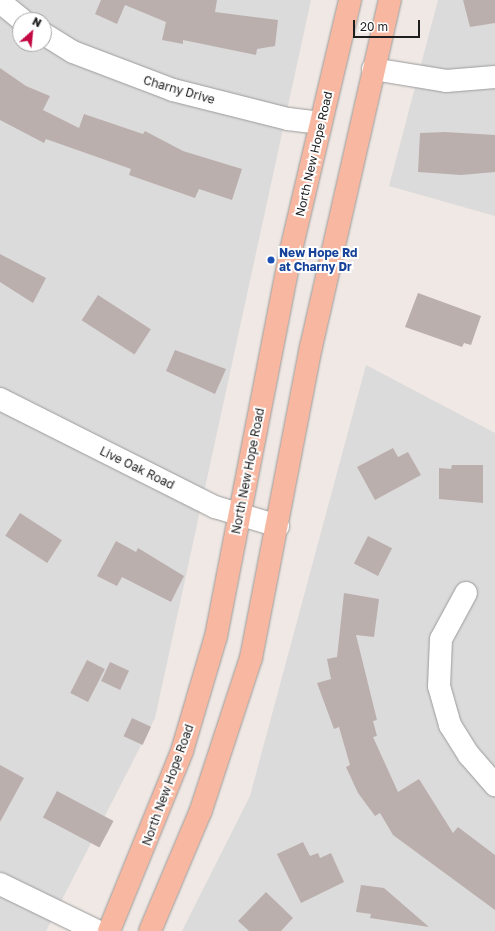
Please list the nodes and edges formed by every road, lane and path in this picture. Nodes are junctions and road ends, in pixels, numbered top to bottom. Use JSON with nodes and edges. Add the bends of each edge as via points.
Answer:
{"nodes":[{"id":1,"x":350,"y":0,"type":"edge"},
{"id":2,"x":390,"y":0,"type":"edge"},
{"id":3,"x":0,"y":2,"type":"edge"},
{"id":4,"x":12,"y":12,"type":"edge"},
{"id":5,"x":52,"y":39,"type":"edge"},
{"id":6,"x":373,"y":69,"type":"junction"},
{"id":7,"x":495,"y":77,"type":"edge"},
{"id":8,"x":321,"y":123,"type":"junction"},
{"id":9,"x":0,"y":399,"type":"edge"},
{"id":10,"x":240,"y":516,"type":"junction"},
{"id":11,"x":278,"y":526,"type":"junction"},
{"id":12,"x":466,"y":593,"type":"dead end"},
{"id":13,"x":495,"y":785,"type":"edge"},
{"id":14,"x":0,"y":884,"type":"edge"},
{"id":15,"x":97,"y":931,"type":"edge"},
{"id":16,"x":109,"y":931,"type":"edge"},
{"id":17,"x":150,"y":931,"type":"edge"}],
"edges":[{"from":1,"to":8,"type":"main road","name":"North New Hope Road"},
{"from":2,"to":6,"type":"main road"},
{"from":3,"to":4,"type":"street"},
{"from":5,"to":8,"type":"street","name":"Charny Drive","via":[[73,52],[173,90],[288,119]]},
{"from":6,"to":7,"type":"street","via":[[446,81]]},
{"from":6,"to":11,"type":"main road","via":[[310,347]]},
{"from":8,"to":10,"type":"main road","name":"North New Hope Road","via":[[291,250]]},
{"from":9,"to":10,"type":"street","name":"Live Oak Road","via":[[208,504]]},
{"from":10,"to":11,"type":"street","name":"Live Oak Road"},
{"from":10,"to":16,"type":"main road","name":"North New Hope Road","via":[[216,636],[194,714],[154,826]]},
{"from":11,"to":17,"type":"main road","via":[[251,658],[228,734]]},
{"from":12,"to":13,"type":"street","via":[[441,639],[440,686],[450,725],[469,755]]},
{"from":14,"to":15,"type":"street"}]}
